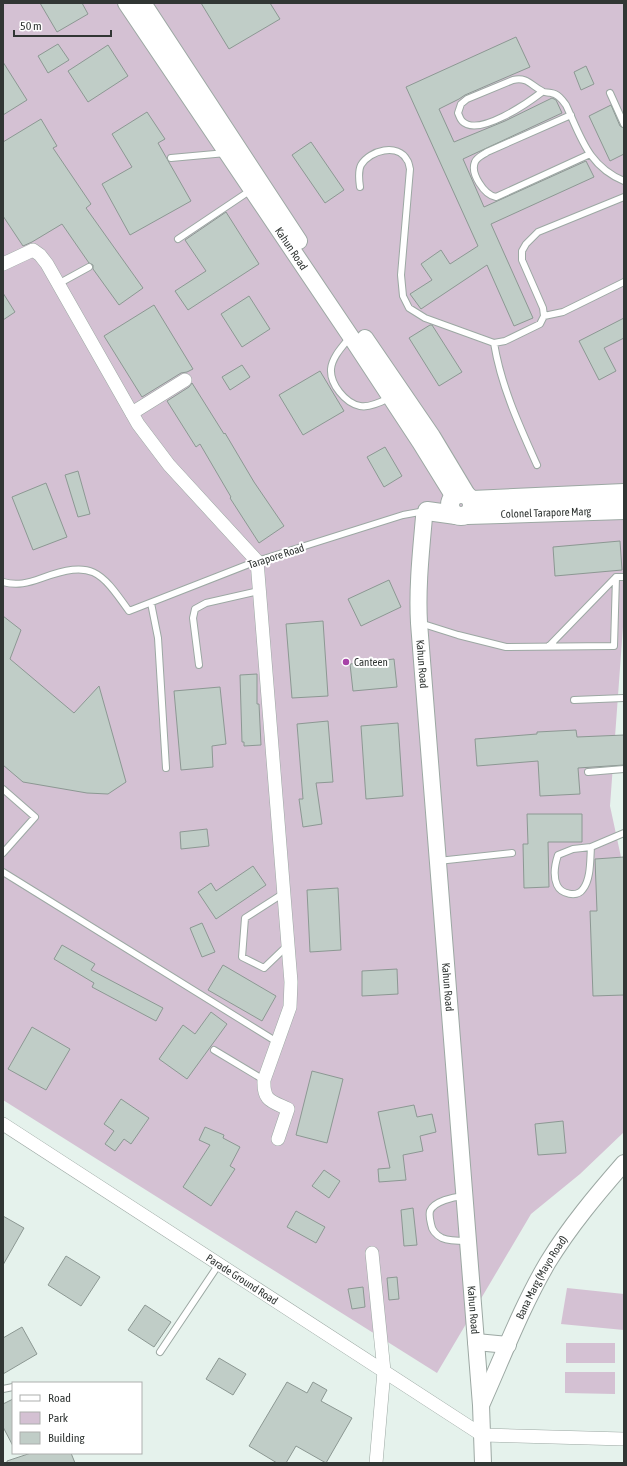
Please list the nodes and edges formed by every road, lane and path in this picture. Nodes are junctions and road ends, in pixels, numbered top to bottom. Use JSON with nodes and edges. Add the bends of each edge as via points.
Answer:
{"nodes":[{"id":1,"x":126,"y":3,"type":"edge"},
{"id":2,"x":143,"y":3,"type":"edge"},
{"id":3,"x":542,"y":92,"type":"junction"},
{"id":4,"x":610,"y":93,"type":"dead end"},
{"id":5,"x":571,"y":115,"type":"junction"},
{"id":6,"x":624,"y":124,"type":"edge"},
{"id":7,"x":228,"y":153,"type":"junction"},
{"id":8,"x":590,"y":154,"type":"junction"},
{"id":9,"x":171,"y":158,"type":"dead end"},
{"id":10,"x":624,"y":180,"type":"edge"},
{"id":11,"x":360,"y":187,"type":"dead end"},
{"id":12,"x":251,"y":190,"type":"junction"},
{"id":13,"x":624,"y":197,"type":"edge"},
{"id":14,"x":178,"y":240,"type":"dead end"},
{"id":15,"x":3,"y":264,"type":"edge"},
{"id":16,"x":89,"y":267,"type":"dead end"},
{"id":17,"x":624,"y":282,"type":"edge"},
{"id":18,"x":58,"y":284,"type":"junction"},
{"id":19,"x":544,"y":316,"type":"junction"},
{"id":20,"x":351,"y":336,"type":"junction"},
{"id":21,"x":494,"y":343,"type":"junction"},
{"id":22,"x":185,"y":380,"type":"dead end"},
{"id":23,"x":391,"y":397,"type":"junction"},
{"id":24,"x":132,"y":413,"type":"junction"},
{"id":25,"x":537,"y":464,"type":"dead end"},
{"id":26,"x":624,"y":494,"type":"edge"},
{"id":27,"x":461,"y":504,"type":"junction"},
{"id":28,"x":624,"y":510,"type":"edge"},
{"id":29,"x":427,"y":511,"type":"junction"},
{"id":30,"x":257,"y":562,"type":"junction"},
{"id":31,"x":616,"y":577,"type":"junction"},
{"id":32,"x":624,"y":577,"type":"edge"},
{"id":33,"x":3,"y":582,"type":"edge"},
{"id":34,"x":259,"y":591,"type":"junction"},
{"id":35,"x":151,"y":603,"type":"junction"},
{"id":36,"x":419,"y":623,"type":"junction"},
{"id":37,"x":549,"y":646,"type":"junction"},
{"id":38,"x":199,"y":665,"type":"dead end"},
{"id":39,"x":624,"y":698,"type":"edge"},
{"id":40,"x":574,"y":700,"type":"dead end"},
{"id":41,"x":166,"y":768,"type":"dead end"},
{"id":42,"x":624,"y":769,"type":"edge"},
{"id":43,"x":588,"y":772,"type":"dead end"},
{"id":44,"x":3,"y":789,"type":"edge"},
{"id":45,"x":624,"y":833,"type":"edge"},
{"id":46,"x":591,"y":847,"type":"junction"},
{"id":47,"x":3,"y":853,"type":"edge"},
{"id":48,"x":512,"y":853,"type":"dead end"},
{"id":49,"x":438,"y":861,"type":"junction"},
{"id":50,"x":3,"y":872,"type":"edge"},
{"id":51,"x":284,"y":893,"type":"junction"},
{"id":52,"x":289,"y":944,"type":"junction"},
{"id":53,"x":277,"y":1042,"type":"junction"},
{"id":54,"x":214,"y":1050,"type":"dead end"},
{"id":55,"x":264,"y":1080,"type":"junction"},
{"id":56,"x":3,"y":1124,"type":"edge"},
{"id":57,"x":278,"y":1139,"type":"dead end"},
{"id":58,"x":624,"y":1163,"type":"edge"},
{"id":59,"x":464,"y":1196,"type":"junction"},
{"id":60,"x":468,"y":1241,"type":"junction"},
{"id":61,"x":372,"y":1253,"type":"dead end"},
{"id":62,"x":219,"y":1264,"type":"junction"},
{"id":63,"x":476,"y":1342,"type":"junction"},
{"id":64,"x":508,"y":1345,"type":"junction"},
{"id":65,"x":160,"y":1352,"type":"dead end"},
{"id":66,"x":384,"y":1371,"type":"junction"},
{"id":67,"x":481,"y":1405,"type":"junction"},
{"id":68,"x":482,"y":1435,"type":"junction"},
{"id":69,"x":624,"y":1439,"type":"edge"},
{"id":70,"x":376,"y":1463,"type":"edge"},
{"id":71,"x":482,"y":1463,"type":"edge"}],
"edges":[{"from":1,"to":7,"type":"street","name":"Kahun Road"},
{"from":2,"to":27,"type":"street","name":"Kahun Road","via":[[311,260],[432,436]]},
{"from":3,"to":3,"type":"lane","via":[[521,107],[489,123],[477,126],[465,124],[458,113],[461,104],[467,99],[513,80],[526,80]]},
{"from":3,"to":5,"type":"lane","via":[[557,95]]},
{"from":4,"to":6,"type":"lane"},
{"from":5,"to":8,"type":"lane"},
{"from":5,"to":8,"type":"lane","via":[[477,158],[474,166],[478,180],[487,193],[496,197]]},
{"from":7,"to":9,"type":"lane"},
{"from":7,"to":12,"type":"street","name":"Kahun Road"},
{"from":8,"to":10,"type":"lane","via":[[609,174]]},
{"from":11,"to":21,"type":"lane","via":[[361,165],[369,157],[380,151],[390,150],[403,154],[410,169],[401,275],[402,296],[409,308],[425,318]]},
{"from":12,"to":14,"type":"lane"},
{"from":12,"to":20,"type":"street","name":"Kahun Road"},
{"from":13,"to":19,"type":"lane","via":[[538,232],[526,244],[522,251],[522,260]]},
{"from":15,"to":18,"type":"street","via":[[33,250],[40,255]]},
{"from":16,"to":18,"type":"lane"},
{"from":17,"to":19,"type":"lane","via":[[563,312]]},
{"from":18,"to":24,"type":"street"},
{"from":19,"to":21,"type":"lane","via":[[540,324]]},
{"from":20,"to":23,"type":"street","name":"Kahun Road"},
{"from":20,"to":23,"type":"lane","via":[[332,365],[332,378],[336,386],[346,399],[360,407]]},
{"from":21,"to":25,"type":"lane","via":[[506,393]]},
{"from":22,"to":24,"type":"street"},
{"from":23,"to":27,"type":"street","name":"Kahun Road"},
{"from":24,"to":30,"type":"street","via":[[169,464]]},
{"from":26,"to":27,"type":"main road","name":"Colonel Tarapore Marg"},
{"from":27,"to":28,"type":"main road","name":"Colonel Tarapore Marg"},
{"from":27,"to":29,"type":"main road"},
{"from":29,"to":30,"type":"lane","name":"Tarapore Road","via":[[404,515]]},
{"from":29,"to":36,"type":"street","name":"Kahun Road","via":[[424,517],[419,572]]},
{"from":30,"to":34,"type":"street"},
{"from":30,"to":35,"type":"lane","name":"Tarapore Road"},
{"from":31,"to":32,"type":"lane"},
{"from":31,"to":37,"type":"lane"},
{"from":31,"to":37,"type":"lane","via":[[614,646]]},
{"from":33,"to":35,"type":"lane","name":"Tarapore Road","via":[[26,583],[76,569],[90,570],[99,575],[129,611]]},
{"from":34,"to":38,"type":"lane","via":[[206,603],[195,609],[193,618]]},
{"from":34,"to":51,"type":"street"},
{"from":35,"to":41,"type":"lane","via":[[158,638]]},
{"from":36,"to":37,"type":"lane","via":[[506,647]]},
{"from":36,"to":49,"type":"street","name":"Kahun Road"},
{"from":39,"to":40,"type":"lane"},
{"from":42,"to":43,"type":"lane"},
{"from":44,"to":47,"type":"lane","via":[[35,816]]},
{"from":45,"to":46,"type":"lane"},
{"from":46,"to":46,"type":"lane","via":[[584,888],[577,894],[565,893],[557,885],[554,868],[558,855],[573,849]]},
{"from":48,"to":49,"type":"lane"},
{"from":49,"to":59,"type":"street","name":"Kahun Road"},
{"from":50,"to":53,"type":"lane"},
{"from":51,"to":52,"type":"street"},
{"from":51,"to":52,"type":"lane","via":[[245,918],[242,957],[264,968]]},
{"from":52,"to":53,"type":"street","via":[[292,996]]},
{"from":53,"to":55,"type":"street"},
{"from":54,"to":55,"type":"lane"},
{"from":55,"to":57,"type":"street","via":[[263,1090],[266,1097],[288,1109]]},
{"from":56,"to":62,"type":"street","name":"Parade Ground Road"},
{"from":58,"to":64,"type":"street","name":"Bana Marg (Mayo Road)","via":[[585,1209],[548,1262]]},
{"from":59,"to":60,"type":"street","name":"Kahun Road"},
{"from":59,"to":60,"type":"lane","via":[[445,1200],[436,1205],[430,1213],[432,1230],[437,1236],[443,1239]]},
{"from":60,"to":63,"type":"street","name":"Kahun Road"},
{"from":61,"to":66,"type":"street"},
{"from":62,"to":65,"type":"lane"},
{"from":62,"to":66,"type":"street","name":"Parade Ground Road"},
{"from":63,"to":64,"type":"street"},
{"from":63,"to":67,"type":"street","name":"Kahun Road"},
{"from":64,"to":67,"type":"street","name":"Bana Marg (Mayo Road)"},
{"from":66,"to":68,"type":"street","name":"Parade Ground Road"},
{"from":66,"to":70,"type":"street"},
{"from":67,"to":68,"type":"street","name":"Kahun Road"},
{"from":68,"to":69,"type":"street"},
{"from":68,"to":71,"type":"street","name":"Kahun Road"}]}
